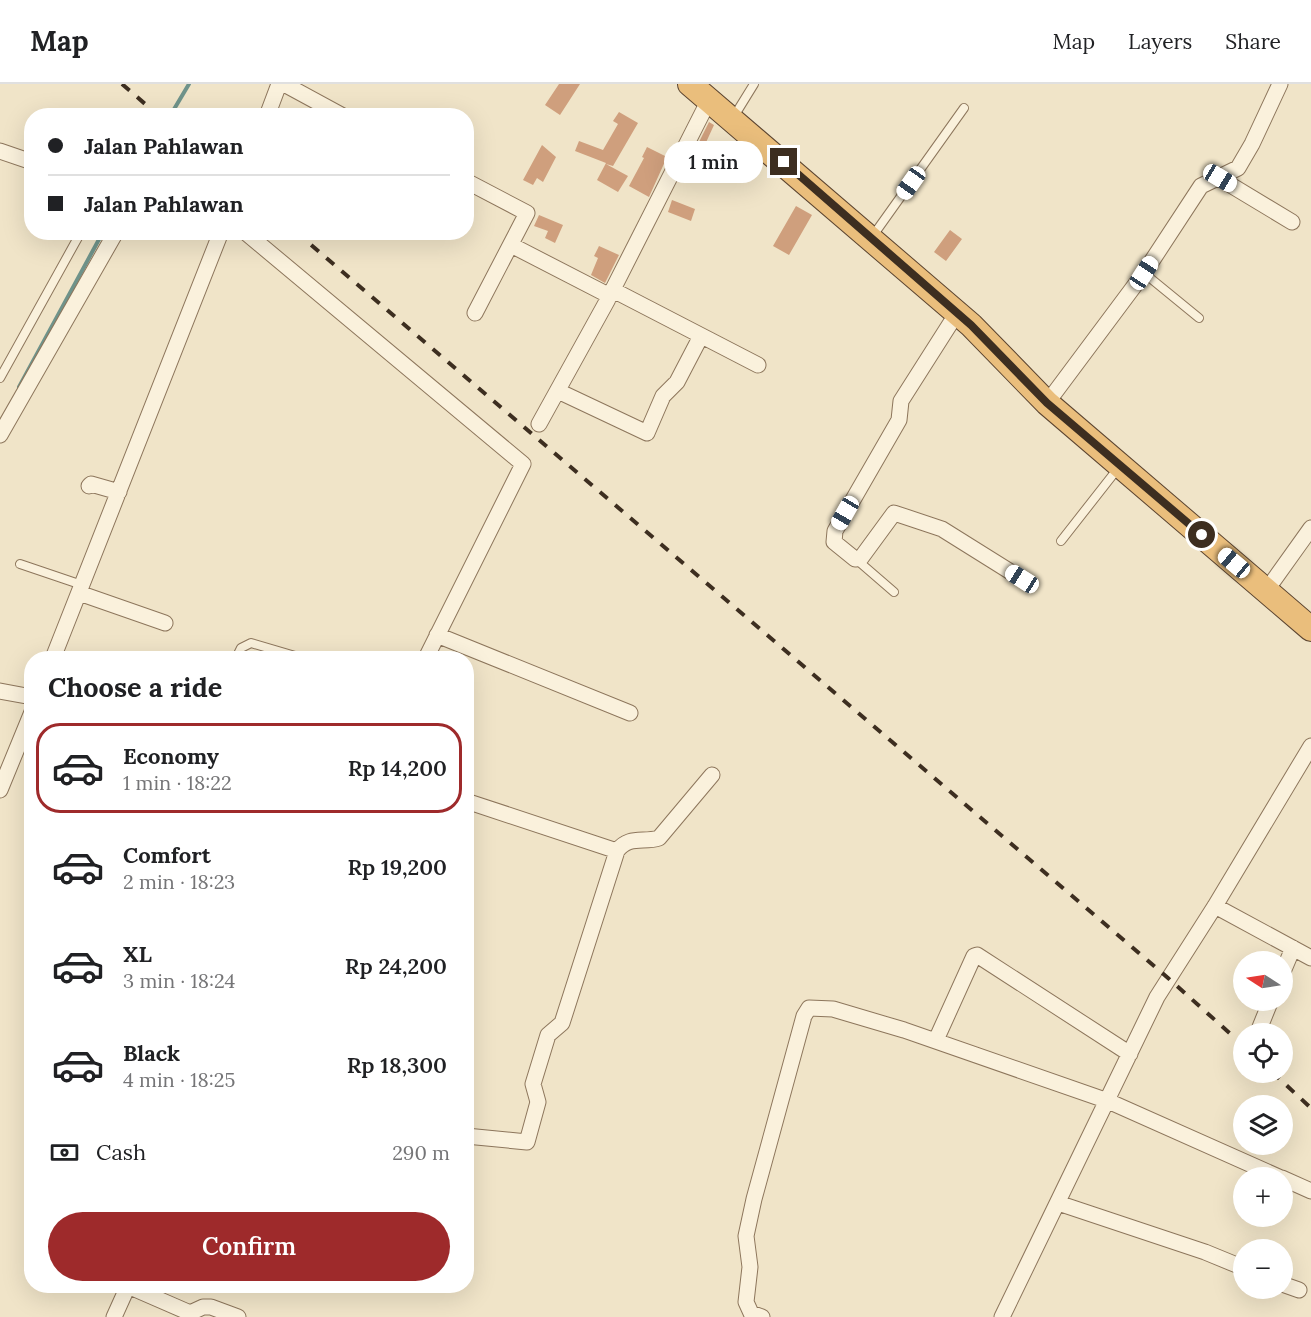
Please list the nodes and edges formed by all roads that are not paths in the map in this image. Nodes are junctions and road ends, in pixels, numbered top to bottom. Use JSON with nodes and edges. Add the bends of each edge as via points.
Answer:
{"nodes":[{"id":1,"x":279,"y":84,"type":"edge"},
{"id":2,"x":284,"y":84,"type":"edge"},
{"id":3,"x":690,"y":84,"type":"edge"},
{"id":4,"x":754,"y":84,"type":"edge"},
{"id":5,"x":1280,"y":84,"type":"edge"},
{"id":6,"x":709,"y":100,"type":"junction"},
{"id":7,"x":270,"y":108,"type":"edge"},
{"id":8,"x":328,"y":108,"type":"edge"},
{"id":9,"x":964,"y":108,"type":"dead end"},
{"id":10,"x":732,"y":119,"type":"junction"},
{"id":11,"x":0,"y":151,"type":"edge"},
{"id":12,"x":24,"y":159,"type":"edge"},
{"id":13,"x":1220,"y":178,"type":"junction"},
{"id":14,"x":474,"y":185,"type":"edge"},
{"id":15,"x":1292,"y":222,"type":"dead end"},
{"id":16,"x":871,"y":238,"type":"junction"},
{"id":17,"x":77,"y":240,"type":"edge"},
{"id":18,"x":111,"y":240,"type":"edge"},
{"id":19,"x":218,"y":240,"type":"edge"},
{"id":20,"x":255,"y":240,"type":"edge"},
{"id":21,"x":511,"y":245,"type":"junction"},
{"id":22,"x":1144,"y":273,"type":"junction"},
{"id":23,"x":611,"y":293,"type":"junction"},
{"id":24,"x":475,"y":313,"type":"dead end"},
{"id":25,"x":957,"y":313,"type":"junction"},
{"id":26,"x":1199,"y":318,"type":"dead end"},
{"id":27,"x":701,"y":336,"type":"junction"},
{"id":28,"x":758,"y":365,"type":"dead end"},
{"id":29,"x":0,"y":378,"type":"edge"},
{"id":30,"x":558,"y":391,"type":"junction"},
{"id":31,"x":1047,"y":403,"type":"junction"},
{"id":32,"x":539,"y":424,"type":"dead end"},
{"id":33,"x":0,"y":435,"type":"edge"},
{"id":34,"x":1120,"y":466,"type":"junction"},
{"id":35,"x":89,"y":486,"type":"dead end"},
{"id":36,"x":119,"y":492,"type":"junction"},
{"id":37,"x":1311,"y":528,"type":"edge"},
{"id":38,"x":1061,"y":541,"type":"dead end"},
{"id":39,"x":857,"y":560,"type":"junction"},
{"id":40,"x":20,"y":564,"type":"dead end"},
{"id":41,"x":1022,"y":579,"type":"dead end"},
{"id":42,"x":80,"y":589,"type":"junction"},
{"id":43,"x":1266,"y":591,"type":"junction"},
{"id":44,"x":894,"y":592,"type":"dead end"},
{"id":45,"x":165,"y":623,"type":"dead end"},
{"id":46,"x":1311,"y":629,"type":"edge"},
{"id":47,"x":437,"y":635,"type":"junction"},
{"id":48,"x":56,"y":651,"type":"edge"},
{"id":49,"x":240,"y":651,"type":"edge"},
{"id":50,"x":278,"y":651,"type":"edge"},
{"id":51,"x":429,"y":651,"type":"edge"},
{"id":52,"x":0,"y":691,"type":"edge"},
{"id":53,"x":24,"y":696,"type":"edge"},
{"id":54,"x":630,"y":713,"type":"dead end"},
{"id":55,"x":24,"y":732,"type":"edge"},
{"id":56,"x":1311,"y":746,"type":"edge"},
{"id":57,"x":712,"y":775,"type":"dead end"},
{"id":58,"x":0,"y":790,"type":"edge"},
{"id":59,"x":474,"y":804,"type":"edge"},
{"id":60,"x":616,"y":851,"type":"junction"},
{"id":61,"x":1215,"y":906,"type":"junction"},
{"id":62,"x":1293,"y":948,"type":"junction"},
{"id":63,"x":1292,"y":951,"type":"edge"},
{"id":64,"x":1311,"y":958,"type":"edge"},
{"id":65,"x":936,"y":1040,"type":"junction"},
{"id":66,"x":1130,"y":1054,"type":"junction"},
{"id":67,"x":1108,"y":1101,"type":"junction"},
{"id":68,"x":474,"y":1137,"type":"edge"},
{"id":69,"x":1257,"y":1167,"type":"edge"},
{"id":70,"x":1293,"y":1183,"type":"edge"},
{"id":71,"x":1311,"y":1191,"type":"edge"},
{"id":72,"x":1058,"y":1203,"type":"junction"},
{"id":73,"x":1233,"y":1264,"type":"edge"},
{"id":74,"x":1293,"y":1288,"type":"edge"},
{"id":75,"x":1299,"y":1290,"type":"dead end"},
{"id":76,"x":125,"y":1293,"type":"edge"},
{"id":77,"x":144,"y":1293,"type":"edge"},
{"id":78,"x":114,"y":1317,"type":"edge"},
{"id":79,"x":238,"y":1317,"type":"edge"},
{"id":80,"x":762,"y":1317,"type":"edge"},
{"id":81,"x":1002,"y":1317,"type":"edge"}],
"edges":[{"from":1,"to":7,"type":"street"},
{"from":2,"to":8,"type":"street"},
{"from":3,"to":6,"type":"highway"},
{"from":4,"to":10,"type":"lane"},
{"from":5,"to":13,"type":"street","via":[[1246,155],[1232,173]]},
{"from":6,"to":10,"type":"highway"},
{"from":6,"to":23,"type":"street"},
{"from":9,"to":16,"type":"lane"},
{"from":10,"to":16,"type":"highway"},
{"from":11,"to":12,"type":"street"},
{"from":13,"to":15,"type":"street"},
{"from":13,"to":22,"type":"street","via":[[1201,186]]},
{"from":14,"to":21,"type":"street","via":[[525,211]]},
{"from":16,"to":25,"type":"highway"},
{"from":17,"to":29,"type":"lane"},
{"from":18,"to":33,"type":"street"},
{"from":19,"to":36,"type":"street"},
{"from":20,"to":47,"type":"street","via":[[523,464]]},
{"from":21,"to":23,"type":"street"},
{"from":21,"to":24,"type":"street"},
{"from":22,"to":26,"type":"lane"},
{"from":22,"to":31,"type":"street"},
{"from":23,"to":27,"type":"street"},
{"from":23,"to":30,"type":"street"},
{"from":25,"to":31,"type":"highway"},
{"from":25,"to":39,"type":"street","via":[[902,401],[899,420],[835,531],[834,542]]},
{"from":27,"to":28,"type":"street"},
{"from":27,"to":30,"type":"street","via":[[677,382],[663,396],[647,433]]},
{"from":30,"to":32,"type":"street"},
{"from":31,"to":34,"type":"highway"},
{"from":34,"to":38,"type":"lane"},
{"from":34,"to":43,"type":"highway"},
{"from":35,"to":36,"type":"street"},
{"from":36,"to":42,"type":"street"},
{"from":37,"to":43,"type":"street"},
{"from":39,"to":41,"type":"street","via":[[894,513],[942,529]]},
{"from":39,"to":44,"type":"lane"},
{"from":40,"to":42,"type":"lane"},
{"from":42,"to":45,"type":"street"},
{"from":42,"to":48,"type":"street"},
{"from":43,"to":46,"type":"highway"},
{"from":47,"to":51,"type":"street"},
{"from":47,"to":54,"type":"street"},
{"from":49,"to":50,"type":"lane","via":[[251,643]]},
{"from":52,"to":53,"type":"street"},
{"from":55,"to":58,"type":"street"},
{"from":56,"to":61,"type":"street"},
{"from":57,"to":60,"type":"street","via":[[659,838],[635,839]]},
{"from":59,"to":60,"type":"street"},
{"from":60,"to":68,"type":"street","via":[[562,1023],[548,1035],[533,1084],[538,1102],[527,1142]]},
{"from":61,"to":62,"type":"street"},
{"from":61,"to":66,"type":"street","via":[[1168,978]]},
{"from":62,"to":63,"type":"street"},
{"from":62,"to":64,"type":"street"},
{"from":65,"to":66,"type":"street","via":[[977,955]]},
{"from":65,"to":67,"type":"street"},
{"from":65,"to":80,"type":"street","via":[[832,1009],[813,1006],[807,1010],[746,1236],[750,1267],[746,1302],[751,1313]]},
{"from":66,"to":67,"type":"street"},
{"from":67,"to":69,"type":"street"},
{"from":67,"to":72,"type":"street"},
{"from":70,"to":71,"type":"street"},
{"from":72,"to":73,"type":"street"},
{"from":72,"to":81,"type":"street"},
{"from":74,"to":75,"type":"street"},
{"from":76,"to":78,"type":"street"},
{"from":77,"to":79,"type":"street","via":[[190,1313],[211,1306]]}]}
